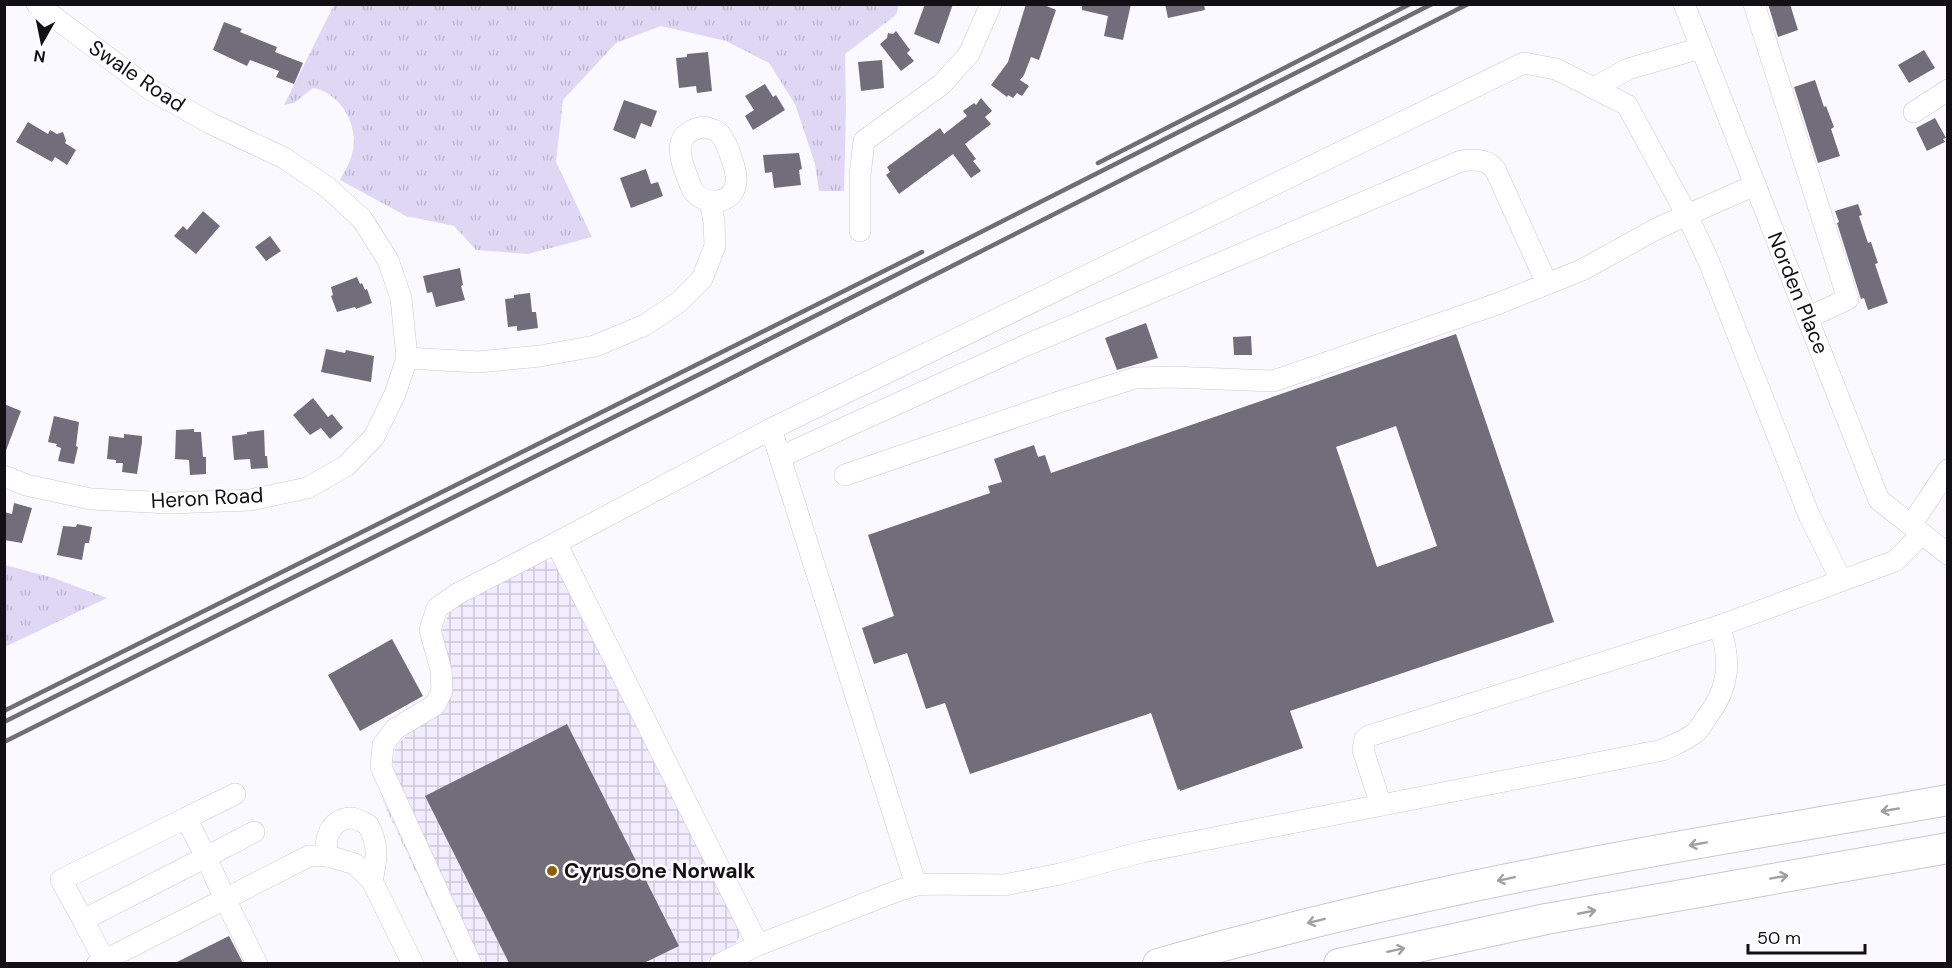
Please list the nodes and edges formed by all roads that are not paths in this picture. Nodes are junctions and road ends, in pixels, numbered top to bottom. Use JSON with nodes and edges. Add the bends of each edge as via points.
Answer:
{"nodes":[{"id":1,"x":37,"y":4,"type":"edge"},
{"id":2,"x":991,"y":4,"type":"edge"},
{"id":3,"x":1684,"y":4,"type":"edge"},
{"id":4,"x":1754,"y":4,"type":"edge"},
{"id":5,"x":1701,"y":48,"type":"junction"},
{"id":6,"x":1594,"y":88,"type":"junction"},
{"id":7,"x":1947,"y":90,"type":"edge"},
{"id":8,"x":1914,"y":112,"type":"dead end"},
{"id":9,"x":210,"y":123,"type":"joint"},
{"id":10,"x":1755,"y":185,"type":"junction"},
{"id":11,"x":710,"y":202,"type":"dead end"},
{"id":12,"x":1687,"y":215,"type":"junction"},
{"id":13,"x":860,"y":231,"type":"dead end"},
{"id":14,"x":1547,"y":284,"type":"junction"},
{"id":15,"x":1808,"y":318,"type":"junction"},
{"id":16,"x":407,"y":358,"type":"junction"},
{"id":17,"x":771,"y":429,"type":"junction"},
{"id":18,"x":780,"y":457,"type":"junction"},
{"id":19,"x":1947,"y":470,"type":"edge"},
{"id":20,"x":845,"y":475,"type":"dead end"},
{"id":21,"x":4,"y":476,"type":"edge"},
{"id":22,"x":1916,"y":529,"type":"junction"},
{"id":23,"x":556,"y":543,"type":"junction"},
{"id":24,"x":1947,"y":554,"type":"edge"},
{"id":25,"x":1841,"y":580,"type":"junction"},
{"id":26,"x":1719,"y":626,"type":"junction"},
{"id":27,"x":235,"y":794,"type":"dead end"},
{"id":28,"x":1947,"y":800,"type":"edge"},
{"id":29,"x":1381,"y":805,"type":"junction"},
{"id":30,"x":186,"y":818,"type":"junction"},
{"id":31,"x":254,"y":832,"type":"dead end"},
{"id":32,"x":1947,"y":848,"type":"edge"},
{"id":33,"x":328,"y":856,"type":"junction"},
{"id":34,"x":206,"y":857,"type":"junction"},
{"id":35,"x":372,"y":881,"type":"junction"},
{"id":36,"x":916,"y":885,"type":"junction"},
{"id":37,"x":225,"y":899,"type":"junction"},
{"id":38,"x":83,"y":920,"type":"junction"},
{"id":39,"x":758,"y":945,"type":"junction"},
{"id":40,"x":100,"y":962,"type":"edge"},
{"id":41,"x":257,"y":963,"type":"edge"},
{"id":42,"x":412,"y":963,"type":"edge"},
{"id":43,"x":471,"y":963,"type":"edge"},
{"id":44,"x":720,"y":963,"type":"edge"},
{"id":45,"x":1158,"y":963,"type":"edge"},
{"id":46,"x":1339,"y":963,"type":"edge"}],
"edges":[{"from":1,"to":9,"type":"street","name":"Swale Road","via":[[151,90]]},
{"from":2,"to":13,"type":"street","via":[[969,54],[942,84],[864,141]]},
{"from":3,"to":5,"type":"street","name":"Norden Place"},
{"from":4,"to":15,"type":"street","via":[[1848,299]]},
{"from":5,"to":6,"type":"street","via":[[1628,69]]},
{"from":5,"to":10,"type":"street","name":"Norden Place"},
{"from":6,"to":12,"type":"street","via":[[1627,105]]},
{"from":6,"to":17,"type":"street","via":[[1556,69],[1524,63]]},
{"from":7,"to":8,"type":"street"},
{"from":9,"to":16,"type":"street","name":"Heron Road","via":[[284,158],[327,187],[362,219],[387,260],[401,298]]},
{"from":10,"to":12,"type":"street"},
{"from":10,"to":15,"type":"street","name":"Norden Place"},
{"from":11,"to":16,"type":"street","via":[[715,246],[702,279],[679,302],[645,325],[595,346],[540,356],[478,362]]},
{"from":12,"to":14,"type":"street"},
{"from":12,"to":25,"type":"street","via":[[1809,515]]},
{"from":14,"to":18,"type":"street","via":[[1495,169],[1480,160],[1461,161],[1022,347]]},
{"from":14,"to":20,"type":"street","via":[[1273,381],[1135,378]]},
{"from":15,"to":22,"type":"street","name":"Norden Place","via":[[1879,500]]},
{"from":16,"to":21,"type":"street","name":"Heron Road","via":[[374,437],[346,466],[307,488],[250,500],[170,503],[91,499]]},
{"from":17,"to":18,"type":"street"},
{"from":17,"to":23,"type":"street"},
{"from":18,"to":36,"type":"street"},
{"from":19,"to":22,"type":"street"},
{"from":22,"to":24,"type":"street","name":"Norden Place"},
{"from":22,"to":25,"type":"street","via":[[1895,561]]},
{"from":23,"to":39,"type":"street"},
{"from":23,"to":43,"type":"street","via":[[437,608],[430,630],[441,670],[442,691],[435,705],[395,729],[383,745],[381,767]]},
{"from":25,"to":26,"type":"street"},
{"from":26,"to":29,"type":"street","via":[[1369,736],[1364,750]]},
{"from":26,"to":29,"type":"street","via":[[1726,650],[1725,687],[1696,733],[1646,754]]},
{"from":27,"to":30,"type":"street"},
{"from":28,"to":45,"type":"highway","one_way":true,"via":[[1480,884],[1304,924]]},
{"from":29,"to":36,"type":"street","via":[[1142,852],[1004,885]]},
{"from":30,"to":34,"type":"street"},
{"from":30,"to":38,"type":"street","via":[[61,880]]},
{"from":31,"to":34,"type":"street"},
{"from":46,"to":32,"type":"highway","one_way":true,"via":[[1557,917]]},
{"from":33,"to":35,"type":"street","via":[[355,864]]},
{"from":33,"to":35,"type":"street","via":[[327,834],[338,822],[352,818],[368,825],[375,838],[377,858]]},
{"from":33,"to":37,"type":"street","via":[[309,856]]},
{"from":34,"to":37,"type":"street"},
{"from":34,"to":38,"type":"street"},
{"from":35,"to":42,"type":"street"},
{"from":36,"to":39,"type":"street"},
{"from":37,"to":40,"type":"street"},
{"from":37,"to":41,"type":"street"},
{"from":38,"to":40,"type":"street"},
{"from":39,"to":44,"type":"street"}]}
